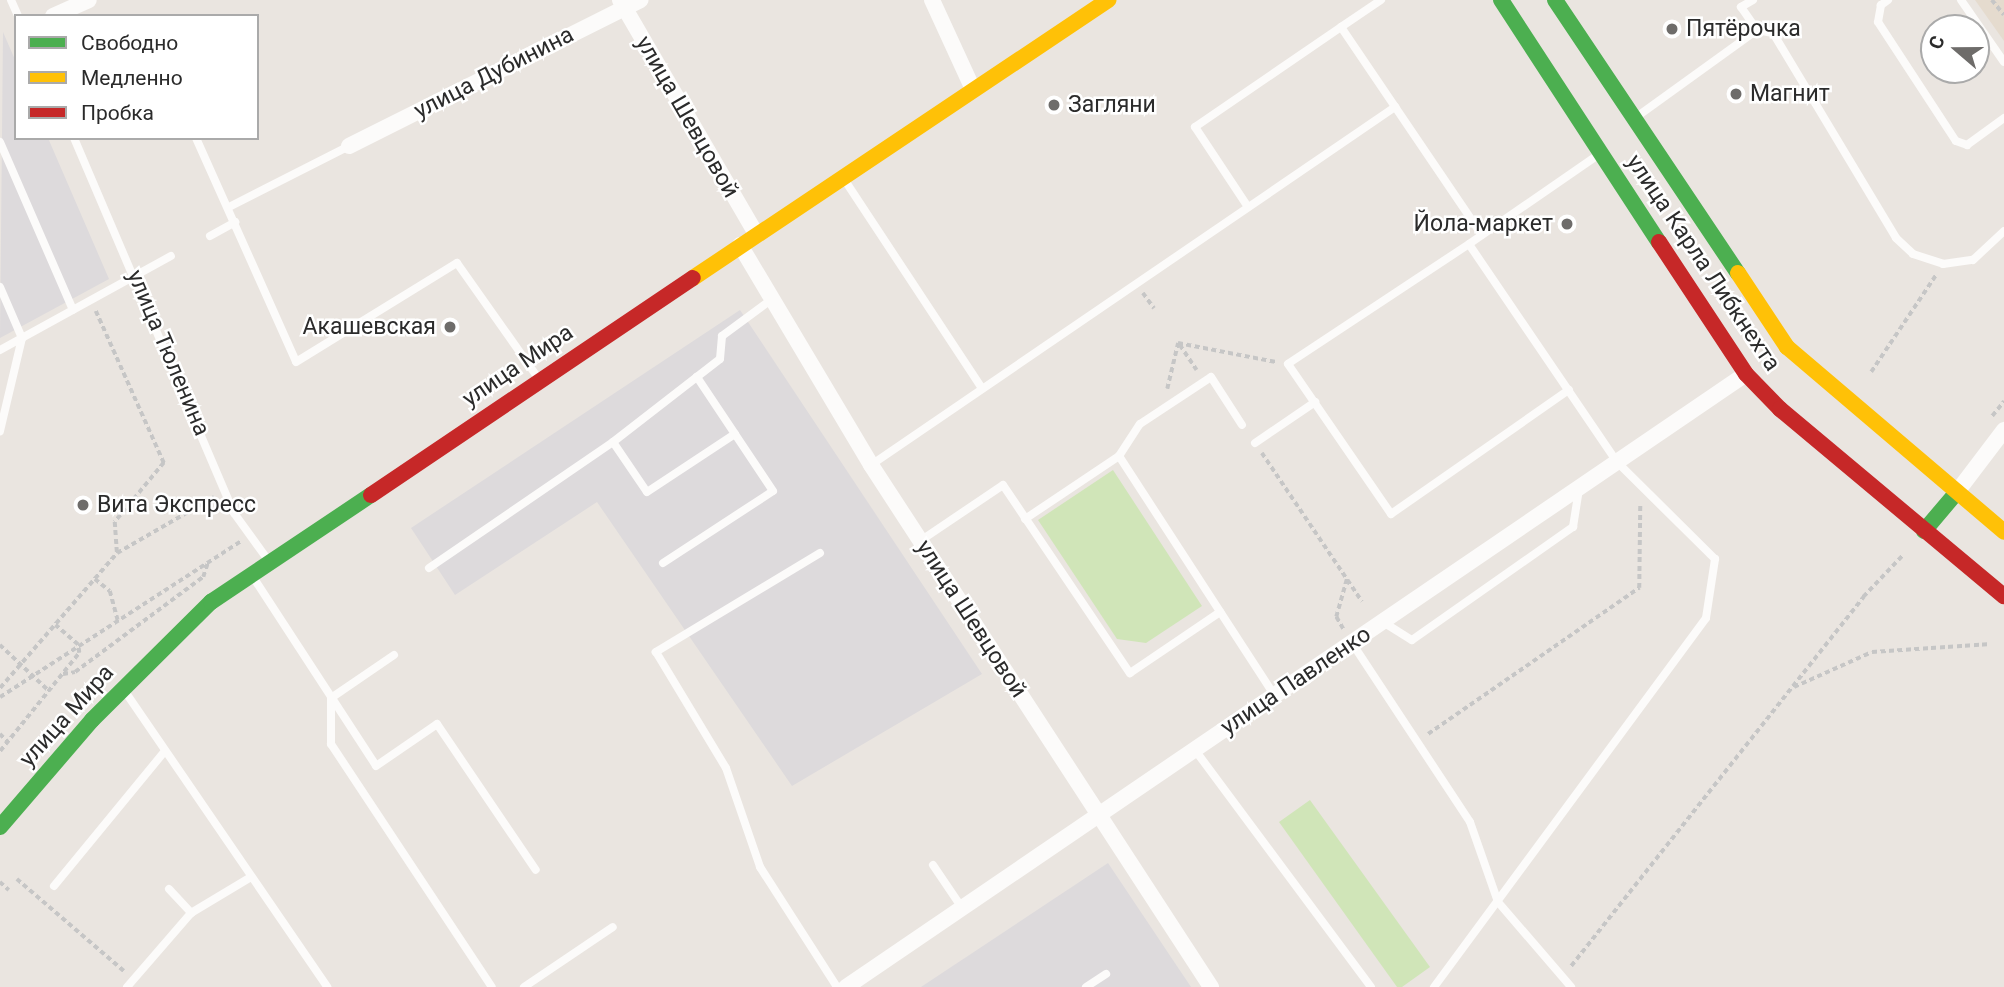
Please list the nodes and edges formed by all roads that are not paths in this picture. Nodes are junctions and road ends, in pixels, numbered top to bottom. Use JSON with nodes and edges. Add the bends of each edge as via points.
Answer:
{"nodes":[{"id":1,"x":89,"y":0,"type":"edge"},
{"id":2,"x":640,"y":0,"type":"edge"},
{"id":3,"x":932,"y":0,"type":"edge"},
{"id":4,"x":1108,"y":0,"type":"edge"},
{"id":5,"x":1381,"y":0,"type":"edge"},
{"id":6,"x":1501,"y":0,"type":"edge"},
{"id":7,"x":1555,"y":0,"type":"edge"},
{"id":8,"x":1753,"y":0,"type":"edge"},
{"id":9,"x":1888,"y":0,"type":"edge"},
{"id":10,"x":1961,"y":0,"type":"edge"},
{"id":11,"x":621,"y":4,"type":"edge"},
{"id":12,"x":1739,"y":4,"type":"edge"},
{"id":13,"x":58,"y":14,"type":"edge"},
{"id":14,"x":1341,"y":27,"type":"junction"},
{"id":15,"x":1757,"y":30,"type":"junction"},
{"id":16,"x":2004,"y":62,"type":"edge"},
{"id":17,"x":973,"y":89,"type":"junction"},
{"id":18,"x":1395,"y":107,"type":"junction"},
{"id":19,"x":1635,"y":118,"type":"junction"},
{"id":20,"x":2004,"y":118,"type":"edge"},
{"id":21,"x":75,"y":140,"type":"edge"},
{"id":22,"x":197,"y":140,"type":"edge"},
{"id":23,"x":0,"y":142,"type":"edge"},
{"id":24,"x":349,"y":146,"type":"joint"},
{"id":25,"x":1601,"y":153,"type":"junction"},
{"id":26,"x":842,"y":176,"type":"junction"},
{"id":27,"x":229,"y":207,"type":"junction"},
{"id":28,"x":1248,"y":207,"type":"junction"},
{"id":29,"x":236,"y":222,"type":"junction"},
{"id":30,"x":2004,"y":231,"type":"edge"},
{"id":31,"x":756,"y":234,"type":"junction"},
{"id":32,"x":1482,"y":235,"type":"junction"},
{"id":33,"x":210,"y":236,"type":"dead end"},
{"id":34,"x":1469,"y":244,"type":"junction"},
{"id":35,"x":740,"y":246,"type":"junction"},
{"id":36,"x":171,"y":256,"type":"dead end"},
{"id":37,"x":136,"y":275,"type":"junction"},
{"id":38,"x":0,"y":287,"type":"edge"},
{"id":39,"x":772,"y":299,"type":"junction"},
{"id":40,"x":73,"y":310,"type":"junction"},
{"id":41,"x":22,"y":338,"type":"junction"},
{"id":42,"x":0,"y":350,"type":"edge"},
{"id":43,"x":1746,"y":374,"type":"junction"},
{"id":44,"x":697,"y":377,"type":"junction"},
{"id":45,"x":539,"y":379,"type":"junction"},
{"id":46,"x":982,"y":388,"type":"junction"},
{"id":47,"x":1569,"y":390,"type":"junction"},
{"id":48,"x":1315,"y":402,"type":"junction"},
{"id":49,"x":1242,"y":425,"type":"dead end"},
{"id":50,"x":2004,"y":430,"type":"edge"},
{"id":51,"x":0,"y":432,"type":"edge"},
{"id":52,"x":735,"y":435,"type":"junction"},
{"id":53,"x":612,"y":442,"type":"junction"},
{"id":54,"x":1255,"y":443,"type":"road end"},
{"id":55,"x":1119,"y":456,"type":"junction"},
{"id":56,"x":1617,"y":462,"type":"junction"},
{"id":57,"x":871,"y":465,"type":"junction"},
{"id":58,"x":1580,"y":488,"type":"junction"},
{"id":59,"x":1957,"y":492,"type":"junction"},
{"id":60,"x":1026,"y":519,"type":"junction"},
{"id":61,"x":1924,"y":531,"type":"junction"},
{"id":62,"x":2004,"y":532,"type":"edge"},
{"id":63,"x":920,"y":541,"type":"junction"},
{"id":64,"x":820,"y":553,"type":"dead end"},
{"id":65,"x":270,"y":563,"type":"junction"},
{"id":66,"x":663,"y":563,"type":"dead end"},
{"id":67,"x":429,"y":568,"type":"dead end"},
{"id":68,"x":251,"y":575,"type":"junction"},
{"id":69,"x":2004,"y":596,"type":"edge"},
{"id":70,"x":1220,"y":612,"type":"junction"},
{"id":71,"x":1383,"y":622,"type":"junction"},
{"id":72,"x":1352,"y":643,"type":"junction"},
{"id":73,"x":394,"y":655,"type":"dead end"},
{"id":74,"x":123,"y":688,"type":"junction"},
{"id":75,"x":1275,"y":696,"type":"junction"},
{"id":76,"x":331,"y":698,"type":"junction"},
{"id":77,"x":1195,"y":750,"type":"junction"},
{"id":78,"x":165,"y":751,"type":"junction"},
{"id":79,"x":1097,"y":816,"type":"junction"},
{"id":80,"x":0,"y":827,"type":"edge"},
{"id":81,"x":933,"y":865,"type":"dead end"},
{"id":82,"x":536,"y":870,"type":"dead end"},
{"id":83,"x":251,"y":877,"type":"junction"},
{"id":84,"x":54,"y":886,"type":"dead end"},
{"id":85,"x":169,"y":889,"type":"dead end"},
{"id":86,"x":1498,"y":902,"type":"junction"},
{"id":87,"x":962,"y":908,"type":"junction"},
{"id":88,"x":191,"y":913,"type":"junction"},
{"id":89,"x":613,"y":927,"type":"dead end"},
{"id":90,"x":1106,"y":974,"type":"dead end"},
{"id":91,"x":127,"y":987,"type":"edge"},
{"id":92,"x":327,"y":987,"type":"edge"},
{"id":93,"x":492,"y":987,"type":"edge"},
{"id":94,"x":524,"y":987,"type":"edge"},
{"id":95,"x":837,"y":987,"type":"edge"},
{"id":96,"x":846,"y":987,"type":"edge"},
{"id":97,"x":1086,"y":987,"type":"edge"},
{"id":98,"x":1211,"y":987,"type":"edge"},
{"id":99,"x":1371,"y":987,"type":"edge"},
{"id":100,"x":1434,"y":987,"type":"edge"},
{"id":101,"x":1571,"y":987,"type":"edge"}],
"edges":[{"from":1,"to":13,"type":"street"},
{"from":2,"to":11,"type":"street","name":"улица Дубинина"},
{"from":3,"to":17,"type":"street"},
{"from":4,"to":17,"type":"main road","name":"улица Мира"},
{"from":5,"to":14,"type":"lane"},
{"from":6,"to":25,"type":"main road","name":"улица Карла Либкнехта"},
{"from":7,"to":19,"type":"main road","name":"улица Карла Либкнехта"},
{"from":8,"to":12,"type":"lane"},
{"from":9,"to":20,"type":"lane","via":[[1881,5],[1878,22],[1956,141],[1967,145]]},
{"from":10,"to":16,"type":"lane"},
{"from":11,"to":24,"type":"street","name":"улица Дубинина"},
{"from":11,"to":31,"type":"street","name":"улица Шевцовой"},
{"from":12,"to":15,"type":"lane"},
{"from":14,"to":18,"type":"lane"},
{"from":14,"to":28,"type":"lane","via":[[1195,127]]},
{"from":15,"to":19,"type":"lane"},
{"from":15,"to":30,"type":"lane","via":[[1773,33],[1896,238],[1913,254],[1943,264],[1973,260]]},
{"from":17,"to":26,"type":"main road","name":"улица Мира"},
{"from":18,"to":28,"type":"lane"},
{"from":18,"to":32,"type":"lane"},
{"from":19,"to":59,"type":"main road","name":"улица Карла Либкнехта","via":[[1787,347]]},
{"from":21,"to":37,"type":"lane","name":"улица Тюленина"},
{"from":22,"to":27,"type":"lane"},
{"from":23,"to":40,"type":"lane"},
{"from":24,"to":27,"type":"lane"},
{"from":25,"to":32,"type":"lane"},
{"from":25,"to":43,"type":"main road","name":"улица Карла Либкнехта"},
{"from":26,"to":31,"type":"main road","name":"улица Мира"},
{"from":26,"to":46,"type":"lane"},
{"from":27,"to":29,"type":"lane"},
{"from":28,"to":46,"type":"lane"},
{"from":29,"to":33,"type":"lane"},
{"from":29,"to":45,"type":"lane","via":[[296,362],[457,263]]},
{"from":31,"to":35,"type":"main road","name":"улица Мира"},
{"from":32,"to":34,"type":"lane"},
{"from":34,"to":47,"type":"lane"},
{"from":34,"to":48,"type":"lane","via":[[1288,364]]},
{"from":35,"to":39,"type":"street","name":"улица Шевцовой"},
{"from":35,"to":45,"type":"main road","name":"улица Мира"},
{"from":36,"to":37,"type":"lane"},
{"from":37,"to":40,"type":"lane"},
{"from":37,"to":65,"type":"lane","name":"улица Тюленина","via":[[225,490]]},
{"from":38,"to":41,"type":"lane"},
{"from":39,"to":44,"type":"lane","via":[[722,336],[720,359]]},
{"from":39,"to":57,"type":"street","name":"улица Шевцовой"},
{"from":40,"to":41,"type":"lane"},
{"from":41,"to":42,"type":"lane"},
{"from":41,"to":51,"type":"lane"},
{"from":43,"to":56,"type":"street","name":"улица Павленко"},
{"from":43,"to":61,"type":"main road","name":"улица Карла Либкнехта","via":[[1780,409]]},
{"from":44,"to":52,"type":"lane"},
{"from":44,"to":53,"type":"lane"},
{"from":45,"to":65,"type":"main road","name":"улица Мира"},
{"from":46,"to":57,"type":"lane"},
{"from":47,"to":48,"type":"lane","via":[[1391,514]]},
{"from":47,"to":56,"type":"lane"},
{"from":48,"to":54,"type":"lane"},
{"from":49,"to":55,"type":"lane","via":[[1211,377],[1140,424]]},
{"from":50,"to":59,"type":"street"},
{"from":52,"to":53,"type":"lane","via":[[648,492]]},
{"from":52,"to":66,"type":"lane","via":[[773,491]]},
{"from":53,"to":67,"type":"lane"},
{"from":55,"to":60,"type":"lane"},
{"from":55,"to":70,"type":"lane"},
{"from":56,"to":58,"type":"street","name":"улица Павленко"},
{"from":56,"to":86,"type":"lane","via":[[1715,559],[1706,618]]},
{"from":57,"to":63,"type":"street","name":"улица Шевцовой"},
{"from":58,"to":71,"type":"street","name":"улица Павленко"},
{"from":58,"to":71,"type":"lane","via":[[1573,527],[1412,640]]},
{"from":59,"to":61,"type":"main road"},
{"from":59,"to":62,"type":"main road","name":"улица Карла Либкнехта"},
{"from":60,"to":63,"type":"lane","via":[[1003,485]]},
{"from":60,"to":70,"type":"lane","via":[[1130,673]]},
{"from":61,"to":69,"type":"main road","name":"улица Карла Либкнехта"},
{"from":63,"to":79,"type":"street","name":"улица Шевцовой"},
{"from":64,"to":95,"type":"lane","via":[[656,652],[726,768],[760,867]]},
{"from":65,"to":68,"type":"main road","name":"улица Мира"},
{"from":68,"to":74,"type":"main road","name":"улица Мира","via":[[211,602]]},
{"from":68,"to":76,"type":"lane"},
{"from":70,"to":75,"type":"lane"},
{"from":71,"to":72,"type":"street","name":"улица Павленко"},
{"from":72,"to":75,"type":"street","name":"улица Павленко"},
{"from":72,"to":86,"type":"lane","via":[[1470,822]]},
{"from":73,"to":76,"type":"lane"},
{"from":74,"to":78,"type":"lane"},
{"from":74,"to":80,"type":"main road","name":"улица Мира"},
{"from":75,"to":77,"type":"street","name":"улица Павленко"},
{"from":76,"to":82,"type":"lane","via":[[376,766],[437,724]]},
{"from":76,"to":93,"type":"lane","via":[[331,744]]},
{"from":77,"to":79,"type":"street","name":"улица Павленко"},
{"from":77,"to":99,"type":"lane"},
{"from":78,"to":83,"type":"lane"},
{"from":78,"to":84,"type":"lane"},
{"from":79,"to":87,"type":"street","name":"улица Павленко"},
{"from":79,"to":98,"type":"street","name":"улица Шевцовой"},
{"from":81,"to":87,"type":"lane"},
{"from":83,"to":88,"type":"lane"},
{"from":83,"to":92,"type":"lane"},
{"from":85,"to":88,"type":"lane"},
{"from":86,"to":100,"type":"lane"},
{"from":86,"to":101,"type":"lane"},
{"from":87,"to":96,"type":"street","name":"улица Павленко"},
{"from":88,"to":91,"type":"lane"},
{"from":89,"to":94,"type":"lane"},
{"from":90,"to":97,"type":"lane"}]}
